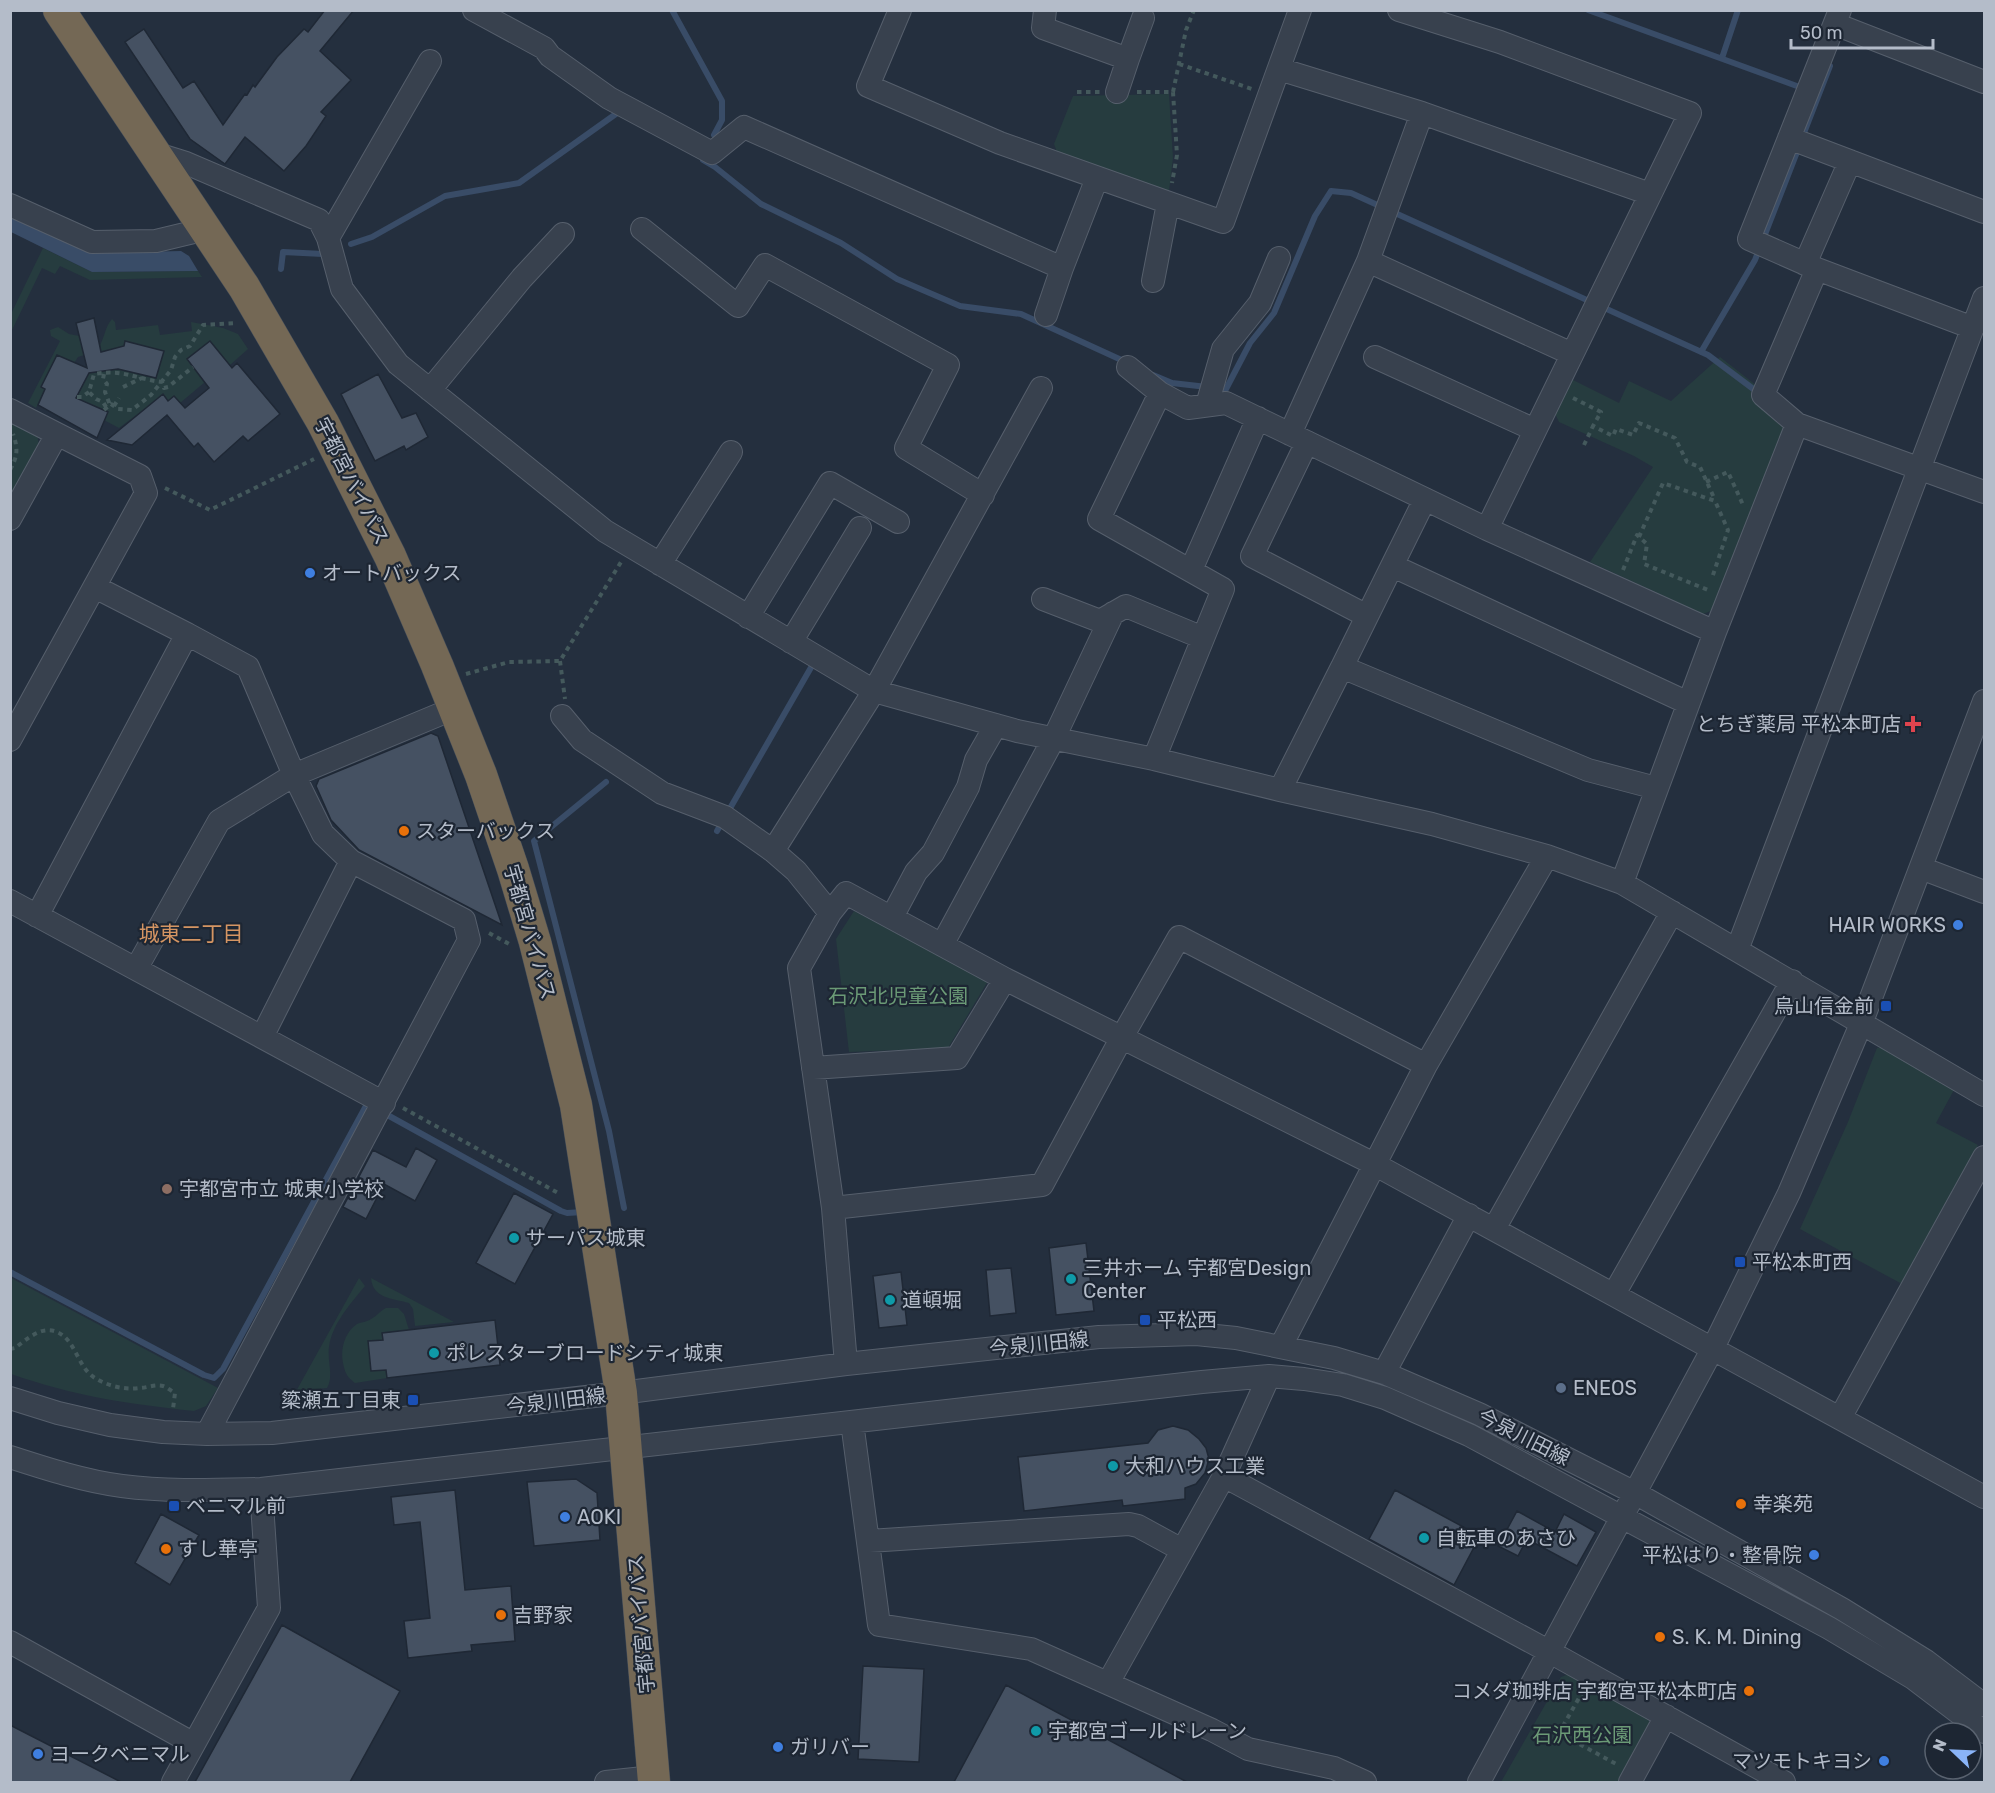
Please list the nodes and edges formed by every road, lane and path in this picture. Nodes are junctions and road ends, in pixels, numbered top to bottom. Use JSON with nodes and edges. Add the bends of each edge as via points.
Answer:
{"nodes":[{"id":1,"x":59,"y":10,"type":"edge"},
{"id":2,"x":474,"y":10,"type":"edge"},
{"id":3,"x":900,"y":10,"type":"edge"},
{"id":4,"x":1045,"y":10,"type":"edge"},
{"id":5,"x":1194,"y":10,"type":"edge"},
{"id":6,"x":1300,"y":10,"type":"edge"},
{"id":7,"x":1399,"y":10,"type":"edge"},
{"id":8,"x":1837,"y":17,"type":"edge"},
{"id":9,"x":1143,"y":18,"type":"dead end"},
{"id":10,"x":1128,"y":59,"type":"junction"},
{"id":11,"x":430,"y":62,"type":"dead end"},
{"id":12,"x":1179,"y":64,"type":"junction"},
{"id":13,"x":1279,"y":69,"type":"junction"},
{"id":14,"x":1984,"y":82,"type":"edge"},
{"id":15,"x":1077,"y":92,"type":"dead end"},
{"id":16,"x":1117,"y":92,"type":"junction"},
{"id":17,"x":1173,"y":92,"type":"junction"},
{"id":18,"x":1270,"y":94,"type":"junction"},
{"id":19,"x":1422,"y":113,"type":"junction"},
{"id":20,"x":1790,"y":138,"type":"junction"},
{"id":21,"x":154,"y":153,"type":"junction"},
{"id":22,"x":1850,"y":161,"type":"junction"},
{"id":23,"x":1097,"y":178,"type":"junction"},
{"id":24,"x":1650,"y":194,"type":"junction"},
{"id":25,"x":1168,"y":203,"type":"junction"},
{"id":26,"x":10,"y":205,"type":"edge"},
{"id":27,"x":1984,"y":212,"type":"edge"},
{"id":28,"x":206,"y":229,"type":"junction"},
{"id":29,"x":642,"y":229,"type":"dead end"},
{"id":30,"x":563,"y":234,"type":"dead end"},
{"id":31,"x":328,"y":238,"type":"junction"},
{"id":32,"x":1279,"y":258,"type":"dead end"},
{"id":33,"x":1368,"y":261,"type":"junction"},
{"id":34,"x":1811,"y":267,"type":"junction"},
{"id":35,"x":1062,"y":268,"type":"junction"},
{"id":36,"x":1153,"y":281,"type":"dead end"},
{"id":37,"x":1984,"y":298,"type":"edge"},
{"id":38,"x":1046,"y":315,"type":"dead end"},
{"id":39,"x":241,"y":322,"type":"dead end"},
{"id":40,"x":1973,"y":328,"type":"junction"},
{"id":41,"x":1572,"y":354,"type":"junction"},
{"id":42,"x":1375,"y":357,"type":"dead end"},
{"id":43,"x":193,"y":367,"type":"dead end"},
{"id":44,"x":1128,"y":367,"type":"dead end"},
{"id":45,"x":104,"y":374,"type":"dead end"},
{"id":46,"x":142,"y":378,"type":"junction"},
{"id":47,"x":162,"y":382,"type":"junction"},
{"id":48,"x":123,"y":387,"type":"dead end"},
{"id":49,"x":1041,"y":388,"type":"dead end"},
{"id":50,"x":1555,"y":388,"type":"junction"},
{"id":51,"x":430,"y":390,"type":"junction"},
{"id":52,"x":89,"y":392,"type":"junction"},
{"id":53,"x":1160,"y":393,"type":"junction"},
{"id":54,"x":77,"y":397,"type":"dead end"},
{"id":55,"x":119,"y":398,"type":"dead end"},
{"id":56,"x":1207,"y":405,"type":"junction"},
{"id":57,"x":108,"y":407,"type":"junction"},
{"id":58,"x":10,"y":410,"type":"edge"},
{"id":59,"x":1258,"y":418,"type":"junction"},
{"id":60,"x":1797,"y":424,"type":"junction"},
{"id":61,"x":1593,"y":426,"type":"junction"},
{"id":62,"x":1535,"y":430,"type":"junction"},
{"id":63,"x":10,"y":431,"type":"edge"},
{"id":64,"x":57,"y":434,"type":"junction"},
{"id":65,"x":1298,"y":438,"type":"junction"},
{"id":66,"x":1584,"y":445,"type":"dead end"},
{"id":67,"x":731,"y":452,"type":"dead end"},
{"id":68,"x":320,"y":456,"type":"dead end"},
{"id":69,"x":10,"y":470,"type":"edge"},
{"id":70,"x":1920,"y":470,"type":"junction"},
{"id":71,"x":140,"y":476,"type":"junction"},
{"id":72,"x":1706,"y":482,"type":"junction"},
{"id":73,"x":1984,"y":492,"type":"edge"},
{"id":74,"x":983,"y":495,"type":"junction"},
{"id":75,"x":1425,"y":500,"type":"junction"},
{"id":76,"x":1715,"y":501,"type":"junction"},
{"id":77,"x":1746,"y":512,"type":"dead end"},
{"id":78,"x":10,"y":519,"type":"edge"},
{"id":79,"x":898,"y":522,"type":"dead end"},
{"id":80,"x":860,"y":528,"type":"dead end"},
{"id":81,"x":1487,"y":529,"type":"junction"},
{"id":82,"x":1639,"y":537,"type":"junction"},
{"id":83,"x":630,"y":547,"type":"junction"},
{"id":84,"x":660,"y":564,"type":"junction"},
{"id":85,"x":1393,"y":566,"type":"junction"},
{"id":86,"x":1191,"y":570,"type":"junction"},
{"id":87,"x":95,"y":587,"type":"junction"},
{"id":88,"x":1615,"y":587,"type":"junction"},
{"id":89,"x":1043,"y":599,"type":"dead end"},
{"id":90,"x":1113,"y":613,"type":"junction"},
{"id":91,"x":748,"y":616,"type":"junction"},
{"id":92,"x":1367,"y":616,"type":"junction"},
{"id":93,"x":1715,"y":632,"type":"junction"},
{"id":94,"x":187,"y":634,"type":"junction"},
{"id":95,"x":1203,"y":638,"type":"junction"},
{"id":96,"x":791,"y":642,"type":"junction"},
{"id":97,"x":560,"y":661,"type":"junction"},
{"id":98,"x":437,"y":665,"type":"junction"},
{"id":99,"x":1342,"y":667,"type":"junction"},
{"id":100,"x":874,"y":692,"type":"junction"},
{"id":101,"x":1984,"y":701,"type":"edge"},
{"id":102,"x":1688,"y":703,"type":"junction"},
{"id":103,"x":455,"y":708,"type":"junction"},
{"id":104,"x":562,"y":716,"type":"joint"},
{"id":105,"x":996,"y":725,"type":"junction"},
{"id":106,"x":1054,"y":738,"type":"junction"},
{"id":107,"x":10,"y":740,"type":"edge"},
{"id":108,"x":1154,"y":759,"type":"junction"},
{"id":109,"x":294,"y":775,"type":"junction"},
{"id":110,"x":1656,"y":788,"type":"junction"},
{"id":111,"x":1280,"y":790,"type":"junction"},
{"id":112,"x":773,"y":851,"type":"junction"},
{"id":113,"x":1547,"y":856,"type":"junction"},
{"id":114,"x":351,"y":861,"type":"junction"},
{"id":115,"x":1921,"y":868,"type":"junction"},
{"id":116,"x":1622,"y":883,"type":"junction"},
{"id":117,"x":1984,"y":892,"type":"edge"},
{"id":118,"x":10,"y":901,"type":"edge"},
{"id":119,"x":1672,"y":912,"type":"junction"},
{"id":120,"x":830,"y":914,"type":"junction"},
{"id":121,"x":37,"y":916,"type":"junction"},
{"id":122,"x":892,"y":917,"type":"junction"},
{"id":123,"x":942,"y":945,"type":"junction"},
{"id":124,"x":1737,"y":950,"type":"junction"},
{"id":125,"x":136,"y":969,"type":"junction"},
{"id":126,"x":1005,"y":979,"type":"junction"},
{"id":127,"x":1792,"y":981,"type":"junction"},
{"id":128,"x":1861,"y":1024,"type":"junction"},
{"id":129,"x":262,"y":1037,"type":"junction"},
{"id":130,"x":1122,"y":1037,"type":"junction"},
{"id":131,"x":1426,"y":1065,"type":"junction"},
{"id":132,"x":813,"y":1068,"type":"junction"},
{"id":133,"x":1984,"y":1095,"type":"edge"},
{"id":134,"x":385,"y":1101,"type":"junction"},
{"id":135,"x":1984,"y":1157,"type":"edge"},
{"id":136,"x":1374,"y":1164,"type":"junction"},
{"id":137,"x":560,"y":1194,"type":"dead end"},
{"id":138,"x":833,"y":1208,"type":"junction"},
{"id":139,"x":1469,"y":1215,"type":"junction"},
{"id":140,"x":1494,"y":1229,"type":"junction"},
{"id":141,"x":1614,"y":1294,"type":"junction"},
{"id":142,"x":1281,"y":1346,"type":"junction"},
{"id":143,"x":1713,"y":1348,"type":"junction"},
{"id":144,"x":10,"y":1349,"type":"edge"},
{"id":145,"x":846,"y":1364,"type":"junction"},
{"id":146,"x":1384,"y":1373,"type":"junction"},
{"id":147,"x":1269,"y":1376,"type":"junction"},
{"id":148,"x":621,"y":1393,"type":"junction"},
{"id":149,"x":10,"y":1398,"type":"edge"},
{"id":150,"x":173,"y":1409,"type":"dead end"},
{"id":151,"x":1840,"y":1418,"type":"junction"},
{"id":152,"x":852,"y":1422,"type":"junction"},
{"id":153,"x":207,"y":1434,"type":"junction"},
{"id":154,"x":626,"y":1448,"type":"junction"},
{"id":155,"x":10,"y":1457,"type":"edge"},
{"id":156,"x":1224,"y":1476,"type":"junction"},
{"id":157,"x":261,"y":1489,"type":"junction"},
{"id":158,"x":1635,"y":1493,"type":"junction"},
{"id":159,"x":1984,"y":1497,"type":"edge"},
{"id":160,"x":1622,"y":1517,"type":"junction"},
{"id":161,"x":869,"y":1541,"type":"junction"},
{"id":162,"x":1182,"y":1550,"type":"junction"},
{"id":163,"x":10,"y":1642,"type":"edge"},
{"id":164,"x":1550,"y":1652,"type":"junction"},
{"id":165,"x":1108,"y":1683,"type":"junction"},
{"id":166,"x":1585,"y":1688,"type":"dead end"},
{"id":167,"x":1984,"y":1705,"type":"edge"},
{"id":168,"x":1666,"y":1716,"type":"junction"},
{"id":169,"x":1984,"y":1732,"type":"edge"},
{"id":170,"x":194,"y":1744,"type":"junction"},
{"id":171,"x":1632,"y":1778,"type":"edge"},
{"id":172,"x":654,"y":1780,"type":"edge"},
{"id":173,"x":173,"y":1782,"type":"edge"},
{"id":174,"x":606,"y":1782,"type":"edge"},
{"id":175,"x":1365,"y":1782,"type":"edge"},
{"id":176,"x":1479,"y":1782,"type":"edge"},
{"id":177,"x":1782,"y":1782,"type":"edge"}],
"edges":[{"from":1,"to":21,"type":"highway","name":"宇都宮バイパス"},
{"from":2,"to":35,"type":"street","via":[[544,48],[549,56],[609,98],[712,153],[744,127]]},
{"from":3,"to":23,"type":"street","via":[[868,86],[1000,143]]},
{"from":4,"to":10,"type":"street","via":[[1043,28]]},
{"from":5,"to":12,"type":"path"},
{"from":6,"to":13,"type":"street"},
{"from":7,"to":24,"type":"street","via":[[1500,42],[1690,113]]},
{"from":8,"to":14,"type":"street"},
{"from":8,"to":20,"type":"street"},
{"from":9,"to":10,"type":"street"},
{"from":10,"to":16,"type":"street"},
{"from":11,"to":31,"type":"street"},
{"from":12,"to":17,"type":"path"},
{"from":12,"to":18,"type":"path"},
{"from":13,"to":18,"type":"street"},
{"from":13,"to":19,"type":"street"},
{"from":15,"to":16,"type":"path"},
{"from":16,"to":17,"type":"path"},
{"from":17,"to":25,"type":"path","via":[[1177,155]]},
{"from":18,"to":25,"type":"street","via":[[1223,222]]},
{"from":19,"to":24,"type":"street"},
{"from":19,"to":33,"type":"street"},
{"from":20,"to":22,"type":"street"},
{"from":20,"to":34,"type":"street","via":[[1749,239]]},
{"from":21,"to":28,"type":"highway","name":"宇都宮バイパス"},
{"from":21,"to":31,"type":"street","via":[[319,220]]},
{"from":22,"to":27,"type":"street"},
{"from":22,"to":34,"type":"street"},
{"from":23,"to":25,"type":"street"},
{"from":23,"to":35,"type":"street"},
{"from":24,"to":41,"type":"street"},
{"from":25,"to":36,"type":"street"},
{"from":26,"to":28,"type":"street","via":[[92,242],[156,242]]},
{"from":28,"to":98,"type":"highway","name":"宇都宮バイパス","via":[[328,432],[390,556]]},
{"from":29,"to":74,"type":"street","via":[[738,306],[765,265],[948,366],[906,448]]},
{"from":30,"to":51,"type":"street"},
{"from":31,"to":51,"type":"street","via":[[342,289],[398,364]]},
{"from":32,"to":56,"type":"street","via":[[1260,303],[1223,349]]},
{"from":33,"to":41,"type":"street"},
{"from":33,"to":65,"type":"street"},
{"from":34,"to":40,"type":"street"},
{"from":34,"to":60,"type":"street","via":[[1763,395]]},
{"from":35,"to":38,"type":"street"},
{"from":37,"to":40,"type":"street"},
{"from":39,"to":47,"type":"path","via":[[203,325],[190,346],[175,357]]},
{"from":40,"to":70,"type":"street"},
{"from":41,"to":50,"type":"street"},
{"from":42,"to":62,"type":"street"},
{"from":43,"to":47,"type":"path","via":[[168,387],[164,388]]},
{"from":44,"to":53,"type":"street"},
{"from":45,"to":57,"type":"path"},
{"from":46,"to":47,"type":"path"},
{"from":46,"to":48,"type":"path"},
{"from":46,"to":52,"type":"path","via":[[117,372],[94,374]]},
{"from":47,"to":57,"type":"path","via":[[152,396],[132,410]]},
{"from":49,"to":74,"type":"street"},
{"from":50,"to":61,"type":"path","via":[[1601,412]]},
{"from":50,"to":62,"type":"street"},
{"from":51,"to":83,"type":"street"},
{"from":52,"to":54,"type":"path"},
{"from":52,"to":57,"type":"path"},
{"from":53,"to":56,"type":"street","via":[[1188,408]]},
{"from":53,"to":86,"type":"street","via":[[1099,519]]},
{"from":55,"to":57,"type":"path"},
{"from":56,"to":59,"type":"street","via":[[1226,403]]},
{"from":58,"to":64,"type":"street"},
{"from":59,"to":65,"type":"street"},
{"from":59,"to":86,"type":"street"},
{"from":60,"to":70,"type":"street"},
{"from":60,"to":93,"type":"street"},
{"from":61,"to":66,"type":"path"},
{"from":61,"to":72,"type":"path","via":[[1613,436],[1616,429],[1633,435],[1639,423],[1675,438],[1687,462],[1700,467]]},
{"from":62,"to":81,"type":"street"},
{"from":63,"to":69,"type":"path","via":[[18,447]]},
{"from":64,"to":71,"type":"street"},
{"from":64,"to":78,"type":"street"},
{"from":65,"to":75,"type":"street"},
{"from":65,"to":92,"type":"street","via":[[1252,556]]},
{"from":67,"to":84,"type":"street"},
{"from":68,"to":71,"type":"path","via":[[210,510]]},
{"from":70,"to":73,"type":"street"},
{"from":70,"to":124,"type":"street"},
{"from":71,"to":87,"type":"street","via":[[146,493]]},
{"from":72,"to":76,"type":"path"},
{"from":72,"to":77,"type":"path","via":[[1728,472]]},
{"from":74,"to":100,"type":"street"},
{"from":75,"to":81,"type":"street"},
{"from":75,"to":85,"type":"street"},
{"from":76,"to":82,"type":"path","via":[[1663,483]]},
{"from":76,"to":82,"type":"path","via":[[1728,530],[1708,590],[1644,564],[1647,544]]},
{"from":79,"to":91,"type":"street","via":[[830,483]]},
{"from":80,"to":96,"type":"street"},
{"from":81,"to":88,"type":"street"},
{"from":82,"to":88,"type":"path"},
{"from":83,"to":84,"type":"street"},
{"from":83,"to":97,"type":"path"},
{"from":84,"to":91,"type":"street"},
{"from":85,"to":92,"type":"street"},
{"from":85,"to":102,"type":"street"},
{"from":86,"to":95,"type":"street","via":[[1223,588]]},
{"from":87,"to":94,"type":"street"},
{"from":87,"to":107,"type":"street"},
{"from":88,"to":93,"type":"street"},
{"from":89,"to":90,"type":"street","via":[[1100,621]]},
{"from":90,"to":95,"type":"street","via":[[1126,606]]},
{"from":90,"to":106,"type":"street"},
{"from":91,"to":96,"type":"street"},
{"from":92,"to":99,"type":"street"},
{"from":93,"to":102,"type":"street"},
{"from":94,"to":109,"type":"street","via":[[248,667]]},
{"from":94,"to":121,"type":"street"},
{"from":95,"to":108,"type":"street"},
{"from":96,"to":100,"type":"street"},
{"from":97,"to":98,"type":"path","via":[[509,662],[462,675]]},
{"from":97,"to":104,"type":"path","via":[[566,704]]},
{"from":98,"to":103,"type":"highway","name":"宇都宮バイパス"},
{"from":99,"to":110,"type":"street","via":[[1588,770]]},
{"from":99,"to":111,"type":"street"},
{"from":100,"to":105,"type":"street"},
{"from":100,"to":112,"type":"street"},
{"from":101,"to":115,"type":"street"},
{"from":102,"to":110,"type":"street"},
{"from":103,"to":109,"type":"street"},
{"from":103,"to":148,"type":"highway","name":"宇都宮バイパス","via":[[513,869],[576,1105]]},
{"from":104,"to":112,"type":"street","via":[[582,740],[662,793],[725,817]]},
{"from":105,"to":106,"type":"street"},
{"from":105,"to":122,"type":"street","via":[[933,853],[916,872]]},
{"from":106,"to":108,"type":"street"},
{"from":106,"to":123,"type":"street"},
{"from":108,"to":111,"type":"street"},
{"from":109,"to":114,"type":"street","via":[[323,834]]},
{"from":109,"to":125,"type":"street","via":[[219,821]]},
{"from":110,"to":116,"type":"street"},
{"from":111,"to":113,"type":"street","via":[[1432,824]]},
{"from":112,"to":120,"type":"street","via":[[796,871]]},
{"from":113,"to":116,"type":"street"},
{"from":113,"to":131,"type":"street"},
{"from":114,"to":129,"type":"street"},
{"from":114,"to":134,"type":"street","via":[[464,920],[469,940]]},
{"from":115,"to":117,"type":"street"},
{"from":115,"to":128,"type":"street"},
{"from":116,"to":119,"type":"street"},
{"from":118,"to":121,"type":"street"},
{"from":119,"to":124,"type":"street"},
{"from":119,"to":140,"type":"street"},
{"from":120,"to":122,"type":"street","via":[[846,893]]},
{"from":120,"to":132,"type":"street","via":[[798,968]]},
{"from":121,"to":125,"type":"street"},
{"from":122,"to":123,"type":"street"},
{"from":123,"to":126,"type":"street"},
{"from":124,"to":127,"type":"street"},
{"from":125,"to":129,"type":"street"},
{"from":126,"to":130,"type":"street"},
{"from":126,"to":132,"type":"street","via":[[957,1058]]},
{"from":127,"to":128,"type":"street"},
{"from":127,"to":141,"type":"street"},
{"from":128,"to":133,"type":"street"},
{"from":128,"to":143,"type":"street","via":[[1789,1193]]},
{"from":129,"to":134,"type":"street"},
{"from":130,"to":131,"type":"street","via":[[1179,937]]},
{"from":130,"to":136,"type":"street"},
{"from":130,"to":138,"type":"street","via":[[1042,1185]]},
{"from":131,"to":136,"type":"street"},
{"from":132,"to":138,"type":"street"},
{"from":134,"to":137,"type":"path"},
{"from":134,"to":153,"type":"street"},
{"from":135,"to":151,"type":"street"},
{"from":136,"to":139,"type":"street"},
{"from":136,"to":142,"type":"street"},
{"from":138,"to":145,"type":"street"},
{"from":139,"to":140,"type":"street"},
{"from":139,"to":146,"type":"street"},
{"from":140,"to":141,"type":"street"},
{"from":141,"to":143,"type":"street"},
{"from":142,"to":145,"type":"street","name":"今泉川田線","via":[[1196,1334],[1146,1335]]},
{"from":142,"to":146,"type":"street","name":"今泉川田線"},
{"from":143,"to":151,"type":"street"},
{"from":143,"to":158,"type":"street"},
{"from":144,"to":150,"type":"path","via":[[37,1333],[57,1332],[71,1344],[85,1370],[95,1378],[113,1387],[164,1386],[175,1393]]},
{"from":145,"to":148,"type":"street","name":"今泉川田線"},
{"from":146,"to":158,"type":"street","name":"今泉川田線","via":[[1479,1414]]},
{"from":147,"to":152,"type":"street","name":"今泉川田線"},
{"from":147,"to":156,"type":"street"},
{"from":147,"to":160,"type":"street","name":"今泉川田線","via":[[1343,1385],[1385,1398],[1469,1435]]},
{"from":148,"to":153,"type":"street","name":"今泉川田線","via":[[327,1428]]},
{"from":148,"to":154,"type":"highway","name":"宇都宮バイパス"},
{"from":149,"to":153,"type":"street","name":"今泉川田線","via":[[110,1425]]},
{"from":151,"to":159,"type":"street"},
{"from":152,"to":154,"type":"street","name":"今泉川田線"},
{"from":152,"to":161,"type":"street"},
{"from":154,"to":157,"type":"street","name":"今泉川田線"},
{"from":154,"to":172,"type":"highway","name":"宇都宮バイパス"},
{"from":155,"to":157,"type":"street","name":"今泉川田線","via":[[81,1479],[123,1486]]},
{"from":156,"to":162,"type":"street"},
{"from":156,"to":164,"type":"street"},
{"from":157,"to":170,"type":"street","via":[[269,1608]]},
{"from":158,"to":160,"type":"street"},
{"from":158,"to":167,"type":"street","name":"今泉川田線","via":[[1842,1609],[1926,1661]]},
{"from":160,"to":164,"type":"street"},
{"from":160,"to":169,"type":"street","name":"今泉川田線","via":[[1904,1672]]},
{"from":161,"to":162,"type":"street","via":[[1130,1524]]},
{"from":161,"to":165,"type":"street","via":[[879,1625],[1031,1649]]},
{"from":162,"to":165,"type":"street"},
{"from":163,"to":170,"type":"street"},
{"from":164,"to":168,"type":"street"},
{"from":164,"to":176,"type":"street"},
{"from":165,"to":175,"type":"street","via":[[1248,1749],[1334,1768]]},
{"from":166,"to":171,"type":"path","via":[[1559,1733]]},
{"from":168,"to":171,"type":"street"},
{"from":168,"to":177,"type":"street"},
{"from":170,"to":173,"type":"street"},
{"from":172,"to":174,"type":"street"}]}
